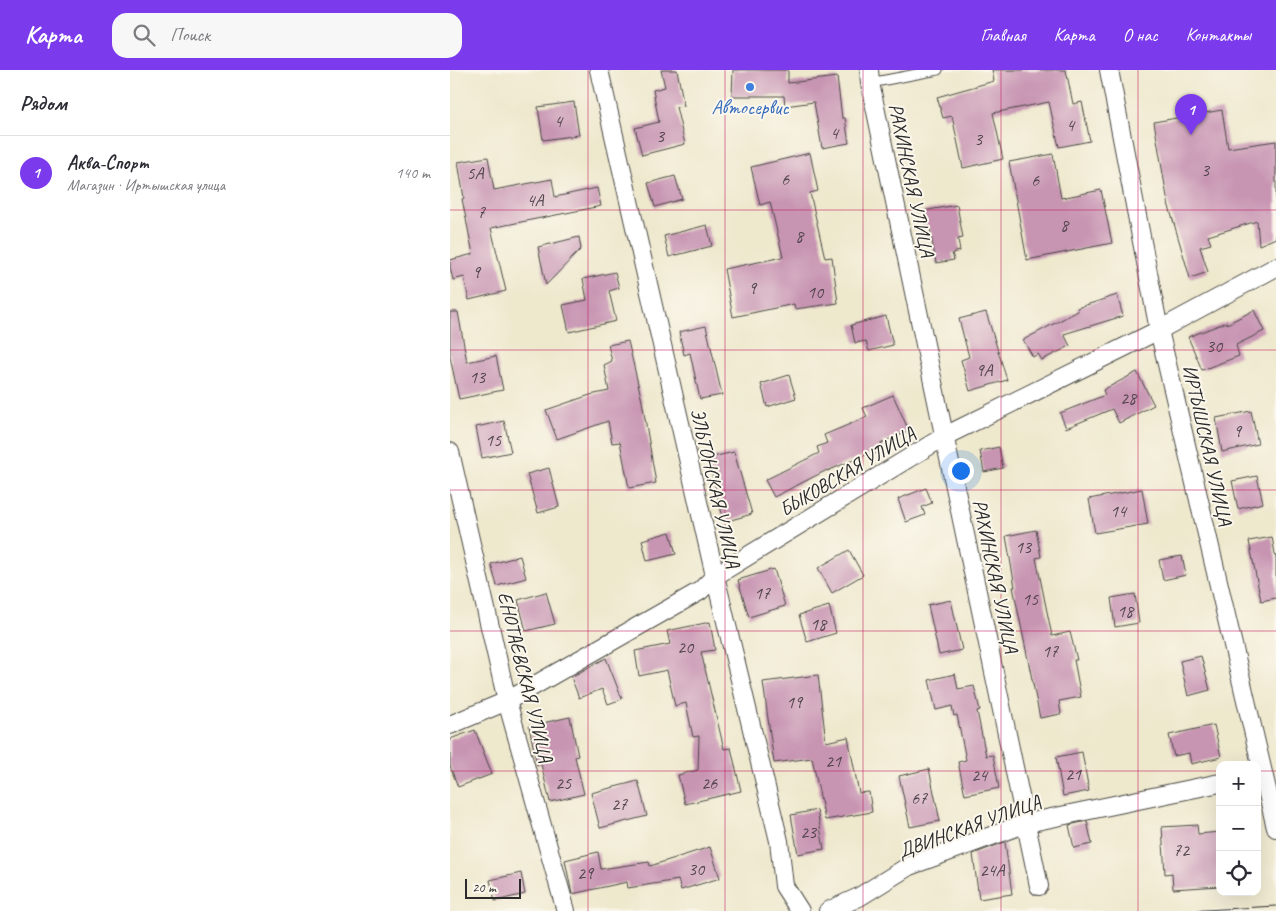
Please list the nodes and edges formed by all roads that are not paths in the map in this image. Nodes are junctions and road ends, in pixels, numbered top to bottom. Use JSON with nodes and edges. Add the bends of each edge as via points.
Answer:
{"nodes":[{"id":1,"x":600,"y":70,"type":"edge"},
{"id":2,"x":938,"y":70,"type":"edge"},
{"id":3,"x":1109,"y":70,"type":"edge"},
{"id":4,"x":869,"y":76,"type":"edge"},
{"id":5,"x":1276,"y":267,"type":"edge"},
{"id":6,"x":1159,"y":330,"type":"junction"},
{"id":7,"x":945,"y":436,"type":"junction"},
{"id":8,"x":450,"y":452,"type":"edge"},
{"id":9,"x":715,"y":576,"type":"junction"},
{"id":10,"x":507,"y":700,"type":"junction"},
{"id":11,"x":450,"y":724,"type":"edge"},
{"id":12,"x":1265,"y":774,"type":"edge"},
{"id":13,"x":1216,"y":784,"type":"edge"},
{"id":14,"x":1027,"y":824,"type":"junction"},
{"id":15,"x":1276,"y":828,"type":"edge"},
{"id":16,"x":1039,"y":886,"type":"dead end"},
{"id":17,"x":566,"y":911,"type":"edge"},
{"id":18,"x":800,"y":911,"type":"edge"},
{"id":19,"x":828,"y":911,"type":"edge"}],
"edges":[{"from":1,"to":9,"type":"street","name":"ЭЛЬТОНСКАЯ УЛИЦА"},
{"from":2,"to":4,"type":"lane"},
{"from":3,"to":6,"type":"street","name":"ИРТЫШСКАЯ УЛИЦА"},
{"from":4,"to":7,"type":"street","name":"РАХИНСКАЯ УЛИЦА"},
{"from":5,"to":6,"type":"street","name":"БЫКОВСКАЯ УЛИЦА"},
{"from":6,"to":7,"type":"street","name":"БЫКОВСКАЯ УЛИЦА"},
{"from":6,"to":12,"type":"street","name":"ИРТЫШСКАЯ УЛИЦА"},
{"from":7,"to":9,"type":"street","name":"БЫКОВСКАЯ УЛИЦА"},
{"from":7,"to":14,"type":"street","name":"РАХИНСКАЯ УЛИЦА"},
{"from":8,"to":10,"type":"street","name":"ЕНОТАЕВСКАЯ УЛИЦА"},
{"from":9,"to":10,"type":"street","name":"БЫКОВСКАЯ УЛИЦА","via":[[700,591]]},
{"from":9,"to":18,"type":"street","name":"ЭЛЬТОНСКАЯ УЛИЦА","via":[[780,841],[784,886]]},
{"from":10,"to":11,"type":"street","name":"БЫКОВСКАЯ УЛИЦА"},
{"from":10,"to":17,"type":"street","name":"ЕНОТАЕВСКАЯ УЛИЦА"},
{"from":12,"to":15,"type":"street","name":"ИРТЫШСКАЯ УЛИЦА"},
{"from":13,"to":14,"type":"street","name":"ДВИНСКАЯ УЛИЦА"},
{"from":14,"to":16,"type":"street","name":"РАХИНСКАЯ УЛИЦА"},
{"from":14,"to":19,"type":"street","name":"ДВИНСКАЯ УЛИЦА","via":[[909,866],[859,897]]}]}
